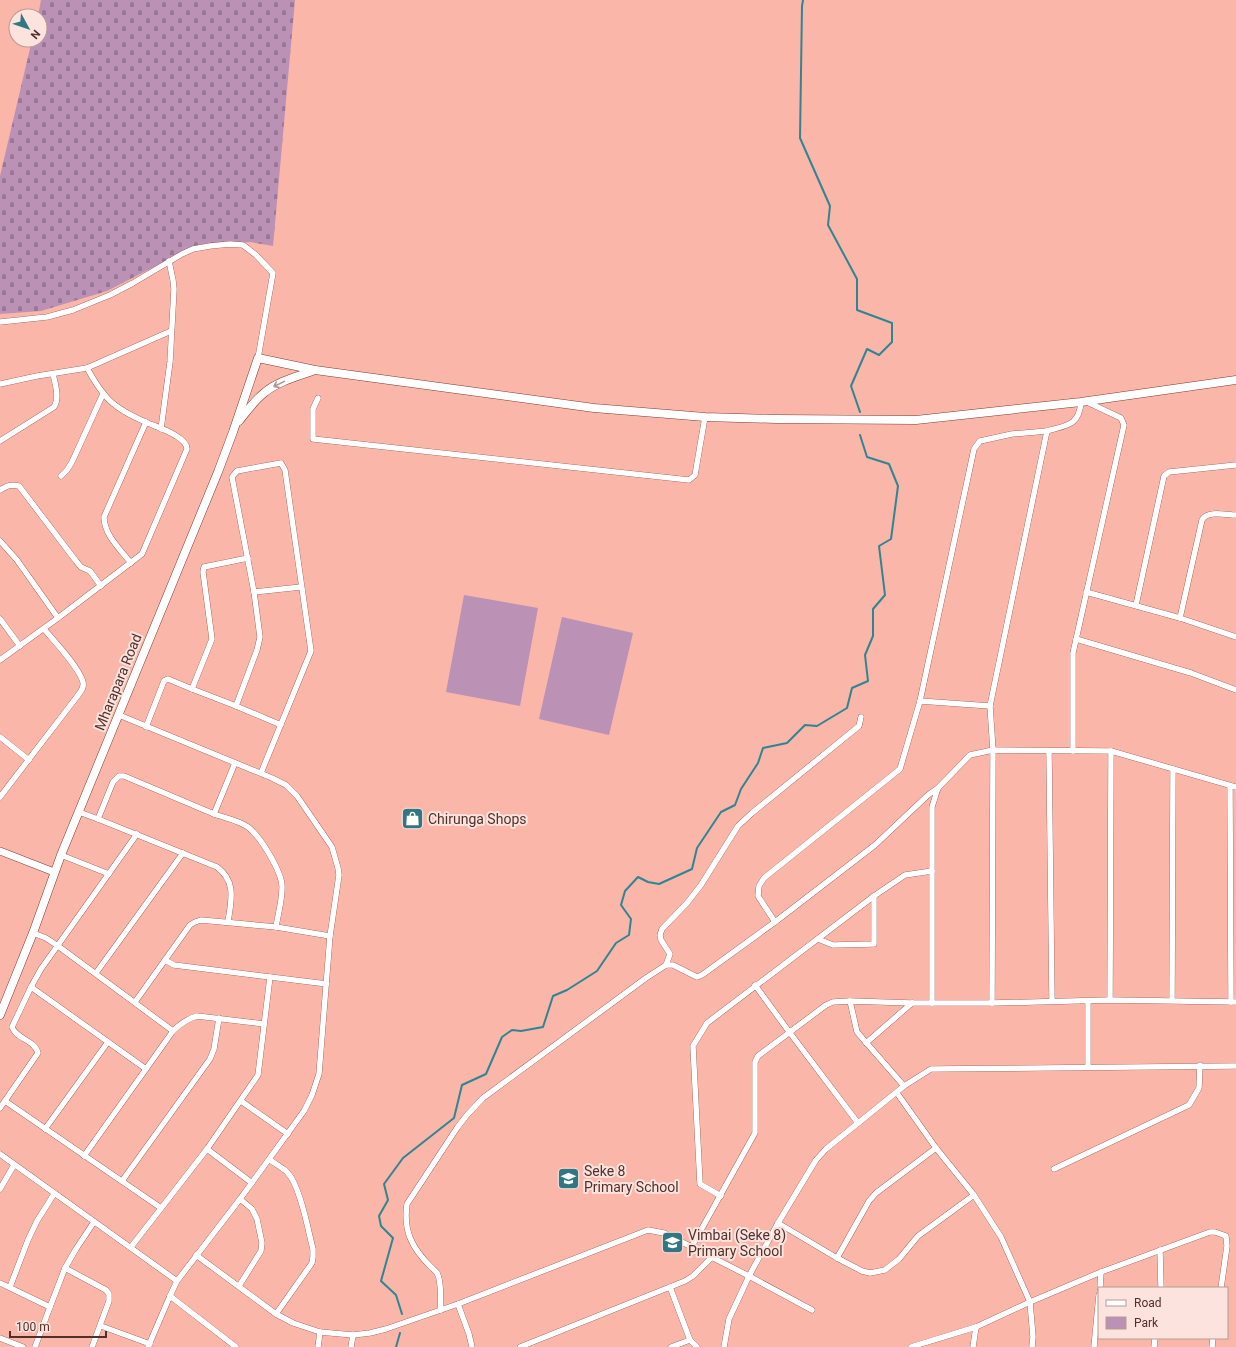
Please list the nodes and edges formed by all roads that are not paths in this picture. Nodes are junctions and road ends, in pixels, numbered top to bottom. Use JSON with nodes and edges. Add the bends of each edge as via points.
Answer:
{"nodes":[{"id":1,"x":169,"y":261,"type":"junction"},
{"id":2,"x":0,"y":322,"type":"edge"},
{"id":3,"x":171,"y":331,"type":"junction"},
{"id":4,"x":258,"y":358,"type":"junction"},
{"id":5,"x":87,"y":368,"type":"junction"},
{"id":6,"x":315,"y":370,"type":"junction"},
{"id":7,"x":53,"y":374,"type":"junction"},
{"id":8,"x":1236,"y":380,"type":"edge"},
{"id":9,"x":0,"y":384,"type":"edge"},
{"id":10,"x":103,"y":394,"type":"junction"},
{"id":11,"x":318,"y":398,"type":"dead end"},
{"id":12,"x":1084,"y":402,"type":"junction"},
{"id":13,"x":705,"y":417,"type":"junction"},
{"id":14,"x":146,"y":422,"type":"junction"},
{"id":15,"x":161,"y":429,"type":"junction"},
{"id":16,"x":1047,"y":431,"type":"junction"},
{"id":17,"x":233,"y":432,"type":"junction"},
{"id":18,"x":0,"y":441,"type":"edge"},
{"id":19,"x":1236,"y":465,"type":"edge"},
{"id":20,"x":60,"y":476,"type":"dead end"},
{"id":21,"x":0,"y":490,"type":"edge"},
{"id":22,"x":1236,"y":515,"type":"edge"},
{"id":23,"x":0,"y":541,"type":"edge"},
{"id":24,"x":248,"y":558,"type":"junction"},
{"id":25,"x":131,"y":563,"type":"junction"},
{"id":26,"x":101,"y":586,"type":"junction"},
{"id":27,"x":301,"y":587,"type":"junction"},
{"id":28,"x":254,"y":592,"type":"junction"},
{"id":29,"x":1086,"y":592,"type":"junction"},
{"id":30,"x":1136,"y":605,"type":"junction"},
{"id":31,"x":58,"y":618,"type":"junction"},
{"id":32,"x":1180,"y":618,"type":"junction"},
{"id":33,"x":0,"y":619,"type":"edge"},
{"id":34,"x":44,"y":629,"type":"junction"},
{"id":35,"x":1236,"y":637,"type":"edge"},
{"id":36,"x":1076,"y":639,"type":"junction"},
{"id":37,"x":20,"y":646,"type":"junction"},
{"id":38,"x":0,"y":660,"type":"edge"},
{"id":39,"x":192,"y":689,"type":"junction"},
{"id":40,"x":1236,"y":690,"type":"edge"},
{"id":41,"x":920,"y":701,"type":"junction"},
{"id":42,"x":236,"y":706,"type":"junction"},
{"id":43,"x":990,"y":706,"type":"junction"},
{"id":44,"x":119,"y":715,"type":"junction"},
{"id":45,"x":861,"y":718,"type":"dead end"},
{"id":46,"x":281,"y":725,"type":"junction"},
{"id":47,"x":146,"y":728,"type":"junction"},
{"id":48,"x":0,"y":737,"type":"edge"},
{"id":49,"x":993,"y":750,"type":"junction"},
{"id":50,"x":1073,"y":751,"type":"junction"},
{"id":51,"x":1111,"y":751,"type":"junction"},
{"id":52,"x":1050,"y":752,"type":"junction"},
{"id":53,"x":29,"y":760,"type":"junction"},
{"id":54,"x":234,"y":763,"type":"junction"},
{"id":55,"x":1173,"y":769,"type":"junction"},
{"id":56,"x":261,"y":774,"type":"junction"},
{"id":57,"x":1233,"y":786,"type":"edge"},
{"id":58,"x":938,"y":788,"type":"junction"},
{"id":59,"x":0,"y":797,"type":"edge"},
{"id":60,"x":79,"y":812,"type":"junction"},
{"id":61,"x":214,"y":814,"type":"junction"},
{"id":62,"x":98,"y":819,"type":"junction"},
{"id":63,"x":137,"y":834,"type":"junction"},
{"id":64,"x":0,"y":851,"type":"edge"},
{"id":65,"x":183,"y":853,"type":"junction"},
{"id":66,"x":61,"y":855,"type":"junction"},
{"id":67,"x":932,"y":871,"type":"junction"},
{"id":68,"x":54,"y":872,"type":"junction"},
{"id":69,"x":109,"y":874,"type":"junction"},
{"id":70,"x":874,"y":896,"type":"junction"},
{"id":71,"x":228,"y":922,"type":"junction"},
{"id":72,"x":775,"y":922,"type":"junction"},
{"id":73,"x":276,"y":927,"type":"junction"},
{"id":74,"x":33,"y":933,"type":"junction"},
{"id":75,"x":330,"y":936,"type":"junction"},
{"id":76,"x":818,"y":939,"type":"junction"},
{"id":77,"x":58,"y":946,"type":"junction"},
{"id":78,"x":165,"y":960,"type":"junction"},
{"id":79,"x":666,"y":965,"type":"junction"},
{"id":80,"x":96,"y":973,"type":"junction"},
{"id":81,"x":270,"y":976,"type":"junction"},
{"id":82,"x":327,"y":984,"type":"junction"},
{"id":83,"x":755,"y":985,"type":"junction"},
{"id":84,"x":31,"y":988,"type":"junction"},
{"id":85,"x":1110,"y":1000,"type":"junction"},
{"id":86,"x":1172,"y":1000,"type":"junction"},
{"id":87,"x":850,"y":1001,"type":"junction"},
{"id":88,"x":1052,"y":1001,"type":"junction"},
{"id":89,"x":1088,"y":1001,"type":"junction"},
{"id":90,"x":135,"y":1002,"type":"junction"},
{"id":91,"x":1234,"y":1002,"type":"edge"},
{"id":92,"x":912,"y":1003,"type":"junction"},
{"id":93,"x":932,"y":1003,"type":"junction"},
{"id":94,"x":992,"y":1003,"type":"junction"},
{"id":95,"x":0,"y":1015,"type":"edge"},
{"id":96,"x":219,"y":1018,"type":"junction"},
{"id":97,"x":264,"y":1024,"type":"junction"},
{"id":98,"x":173,"y":1031,"type":"junction"},
{"id":99,"x":790,"y":1033,"type":"junction"},
{"id":100,"x":108,"y":1042,"type":"junction"},
{"id":101,"x":866,"y":1043,"type":"junction"},
{"id":102,"x":1200,"y":1066,"type":"junction"},
{"id":103,"x":1236,"y":1066,"type":"edge"},
{"id":104,"x":1088,"y":1067,"type":"junction"},
{"id":105,"x":146,"y":1069,"type":"junction"},
{"id":106,"x":904,"y":1086,"type":"junction"},
{"id":107,"x":897,"y":1093,"type":"junction"},
{"id":108,"x":5,"y":1101,"type":"junction"},
{"id":109,"x":241,"y":1101,"type":"junction"},
{"id":110,"x":0,"y":1108,"type":"edge"},
{"id":111,"x":858,"y":1123,"type":"junction"},
{"id":112,"x":45,"y":1129,"type":"junction"},
{"id":113,"x":288,"y":1134,"type":"junction"},
{"id":114,"x":936,"y":1148,"type":"junction"},
{"id":115,"x":207,"y":1149,"type":"junction"},
{"id":116,"x":0,"y":1154,"type":"edge"},
{"id":117,"x":84,"y":1156,"type":"junction"},
{"id":118,"x":270,"y":1160,"type":"junction"},
{"id":119,"x":14,"y":1165,"type":"junction"},
{"id":120,"x":1054,"y":1168,"type":"dead end"},
{"id":121,"x":122,"y":1181,"type":"junction"},
{"id":122,"x":252,"y":1183,"type":"junction"},
{"id":123,"x":0,"y":1189,"type":"edge"},
{"id":124,"x":54,"y":1194,"type":"junction"},
{"id":125,"x":974,"y":1195,"type":"junction"},
{"id":126,"x":721,"y":1196,"type":"junction"},
{"id":127,"x":240,"y":1200,"type":"junction"},
{"id":128,"x":161,"y":1208,"type":"junction"},
{"id":129,"x":94,"y":1222,"type":"junction"},
{"id":130,"x":778,"y":1223,"type":"junction"},
{"id":131,"x":131,"y":1246,"type":"junction"},
{"id":132,"x":691,"y":1248,"type":"junction"},
{"id":133,"x":1160,"y":1250,"type":"junction"},
{"id":134,"x":196,"y":1256,"type":"junction"},
{"id":135,"x":711,"y":1258,"type":"junction"},
{"id":136,"x":837,"y":1258,"type":"junction"},
{"id":137,"x":65,"y":1268,"type":"junction"},
{"id":138,"x":1101,"y":1272,"type":"junction"},
{"id":139,"x":749,"y":1276,"type":"junction"},
{"id":140,"x":177,"y":1281,"type":"junction"},
{"id":141,"x":0,"y":1283,"type":"edge"},
{"id":142,"x":239,"y":1286,"type":"junction"},
{"id":143,"x":10,"y":1287,"type":"junction"},
{"id":144,"x":670,"y":1287,"type":"junction"},
{"id":145,"x":1100,"y":1287,"type":"edge"},
{"id":146,"x":1161,"y":1287,"type":"edge"},
{"id":147,"x":1221,"y":1287,"type":"edge"},
{"id":148,"x":170,"y":1296,"type":"junction"},
{"id":149,"x":1030,"y":1302,"type":"junction"},
{"id":150,"x":458,"y":1304,"type":"junction"},
{"id":151,"x":1098,"y":1305,"type":"edge"},
{"id":152,"x":50,"y":1307,"type":"junction"},
{"id":153,"x":441,"y":1310,"type":"junction"},
{"id":154,"x":812,"y":1310,"type":"dead end"},
{"id":155,"x":276,"y":1314,"type":"junction"},
{"id":156,"x":100,"y":1326,"type":"junction"},
{"id":157,"x":976,"y":1327,"type":"junction"},
{"id":158,"x":320,"y":1332,"type":"junction"},
{"id":159,"x":354,"y":1335,"type":"junction"},
{"id":160,"x":0,"y":1338,"type":"edge"},
{"id":161,"x":690,"y":1340,"type":"junction"},
{"id":162,"x":149,"y":1345,"type":"edge"},
{"id":163,"x":23,"y":1347,"type":"edge"},
{"id":164,"x":35,"y":1347,"type":"edge"},
{"id":165,"x":92,"y":1347,"type":"edge"},
{"id":166,"x":236,"y":1347,"type":"edge"},
{"id":167,"x":318,"y":1347,"type":"edge"},
{"id":168,"x":351,"y":1347,"type":"edge"},
{"id":169,"x":472,"y":1347,"type":"edge"},
{"id":170,"x":520,"y":1347,"type":"edge"},
{"id":171,"x":671,"y":1347,"type":"edge"},
{"id":172,"x":697,"y":1347,"type":"edge"},
{"id":173,"x":724,"y":1347,"type":"edge"},
{"id":174,"x":912,"y":1347,"type":"edge"},
{"id":175,"x":973,"y":1347,"type":"edge"},
{"id":176,"x":1032,"y":1347,"type":"edge"},
{"id":177,"x":1094,"y":1347,"type":"edge"}],
"edges":[{"from":1,"to":2,"type":"street","via":[[133,283],[73,310],[47,317]]},
{"from":1,"to":3,"type":"street","via":[[174,289]]},
{"from":1,"to":4,"type":"street","via":[[193,249],[238,244],[247,247],[273,273]]},
{"from":3,"to":5,"type":"street"},
{"from":3,"to":15,"type":"street","via":[[167,394]]},
{"from":4,"to":6,"type":"main road"},
{"from":4,"to":17,"type":"main road","name":"Mharapara Road"},
{"from":5,"to":7,"type":"street"},
{"from":5,"to":10,"type":"street"},
{"from":6,"to":13,"type":"main road","via":[[594,408]]},
{"from":6,"to":17,"type":"main road","one_way":true,"via":[[265,392],[247,410]]},
{"from":7,"to":9,"type":"street"},
{"from":7,"to":18,"type":"street","via":[[56,392],[54,407]]},
{"from":8,"to":12,"type":"main road"},
{"from":10,"to":14,"type":"street","via":[[117,407]]},
{"from":10,"to":20,"type":"street","via":[[72,462]]},
{"from":11,"to":13,"type":"street","via":[[313,409],[313,439],[689,480],[695,475]]},
{"from":12,"to":13,"type":"main road","via":[[916,420]]},
{"from":12,"to":16,"type":"street","via":[[1080,414],[1073,423]]},
{"from":12,"to":29,"type":"street","via":[[1120,418],[1124,425]]},
{"from":14,"to":15,"type":"street"},
{"from":14,"to":25,"type":"street","via":[[104,517],[104,525]]},
{"from":15,"to":25,"type":"street","via":[[182,439],[187,449],[145,549]]},
{"from":16,"to":41,"type":"street","via":[[1012,434],[980,441],[974,448]]},
{"from":16,"to":43,"type":"street"},
{"from":17,"to":44,"type":"main road","name":"Mharapara Road"},
{"from":19,"to":30,"type":"street","via":[[1169,472],[1164,476]]},
{"from":21,"to":26,"type":"street","via":[[12,484],[19,486],[76,561],[90,571]]},
{"from":22,"to":32,"type":"street","via":[[1204,516]]},
{"from":23,"to":31,"type":"street","via":[[17,560]]},
{"from":24,"to":27,"type":"street","via":[[232,477],[237,471],[281,463],[285,470]]},
{"from":24,"to":28,"type":"street"},
{"from":24,"to":39,"type":"street","via":[[204,567],[202,572],[212,639]]},
{"from":25,"to":26,"type":"street"},
{"from":26,"to":31,"type":"street"},
{"from":27,"to":28,"type":"street"},
{"from":27,"to":46,"type":"street","via":[[311,651]]},
{"from":28,"to":42,"type":"street","via":[[259,645]]},
{"from":29,"to":30,"type":"street"},
{"from":29,"to":36,"type":"street"},
{"from":30,"to":32,"type":"street"},
{"from":31,"to":34,"type":"street"},
{"from":32,"to":35,"type":"street"},
{"from":33,"to":37,"type":"street"},
{"from":34,"to":37,"type":"street"},
{"from":34,"to":53,"type":"street","via":[[75,667],[83,687]]},
{"from":36,"to":40,"type":"street","via":[[1191,673]]},
{"from":36,"to":50,"type":"street","via":[[1073,653]]},
{"from":37,"to":38,"type":"street"},
{"from":39,"to":42,"type":"street"},
{"from":39,"to":47,"type":"street","via":[[168,680],[164,681]]},
{"from":41,"to":43,"type":"street"},
{"from":41,"to":72,"type":"street","via":[[900,768],[764,878],[759,886],[758,896]]},
{"from":42,"to":46,"type":"street"},
{"from":43,"to":49,"type":"street"},
{"from":44,"to":47,"type":"street"},
{"from":44,"to":60,"type":"main road","name":"Mharapara Road"},
{"from":45,"to":79,"type":"street","via":[[859,726],[738,826],[687,904],[662,928],[661,940],[670,954]]},
{"from":46,"to":56,"type":"street"},
{"from":47,"to":54,"type":"street"},
{"from":48,"to":53,"type":"street"},
{"from":49,"to":52,"type":"street"},
{"from":49,"to":58,"type":"street","via":[[970,754]]},
{"from":49,"to":94,"type":"street"},
{"from":50,"to":51,"type":"street"},
{"from":50,"to":52,"type":"street"},
{"from":51,"to":55,"type":"street"},
{"from":51,"to":85,"type":"street"},
{"from":52,"to":88,"type":"street"},
{"from":53,"to":59,"type":"street"},
{"from":54,"to":56,"type":"street"},
{"from":54,"to":61,"type":"street"},
{"from":55,"to":57,"type":"street"},
{"from":55,"to":86,"type":"street"},
{"from":56,"to":75,"type":"street","via":[[286,785],[297,796],[332,847],[339,875]]},
{"from":57,"to":91,"type":"street"},
{"from":58,"to":67,"type":"street","via":[[932,807]]},
{"from":58,"to":72,"type":"street","via":[[875,845]]},
{"from":60,"to":62,"type":"street"},
{"from":60,"to":66,"type":"main road","name":"Mharapara Road"},
{"from":61,"to":62,"type":"street","via":[[120,776],[113,782]]},
{"from":61,"to":73,"type":"street","via":[[247,826],[255,833],[279,872],[282,887]]},
{"from":62,"to":63,"type":"street"},
{"from":63,"to":65,"type":"street"},
{"from":63,"to":69,"type":"street"},
{"from":64,"to":68,"type":"street"},
{"from":65,"to":71,"type":"street","via":[[217,867],[225,876],[232,894]]},
{"from":65,"to":80,"type":"street"},
{"from":66,"to":68,"type":"main road","name":"Mharapara Road"},
{"from":66,"to":69,"type":"street"},
{"from":67,"to":70,"type":"street","via":[[904,875]]},
{"from":67,"to":93,"type":"street"},
{"from":68,"to":74,"type":"main road","name":"Mharapara Road"},
{"from":69,"to":77,"type":"street"},
{"from":70,"to":76,"type":"street"},
{"from":70,"to":76,"type":"street","via":[[874,944],[833,945]]},
{"from":71,"to":73,"type":"street"},
{"from":71,"to":78,"type":"street","via":[[201,920],[190,925]]},
{"from":72,"to":79,"type":"street","via":[[697,977],[672,965]]},
{"from":73,"to":75,"type":"street"},
{"from":74,"to":77,"type":"street"},
{"from":74,"to":95,"type":"main road","name":"Mharapara Road"},
{"from":75,"to":82,"type":"street"},
{"from":76,"to":83,"type":"street"},
{"from":77,"to":80,"type":"street"},
{"from":77,"to":84,"type":"street"},
{"from":78,"to":81,"type":"street","via":[[174,965]]},
{"from":78,"to":90,"type":"street"},
{"from":79,"to":153,"type":"street","via":[[483,1098],[457,1128],[407,1204],[408,1236],[440,1279]]},
{"from":80,"to":90,"type":"street"},
{"from":81,"to":82,"type":"street"},
{"from":81,"to":97,"type":"street"},
{"from":82,"to":113,"type":"street","via":[[319,1074],[304,1111]]},
{"from":83,"to":99,"type":"street"},
{"from":83,"to":126,"type":"street","via":[[707,1023],[693,1046],[700,1184]]},
{"from":84,"to":100,"type":"street"},
{"from":84,"to":108,"type":"street","via":[[12,1027],[14,1032],[34,1046],[38,1053]]},
{"from":85,"to":86,"type":"street"},
{"from":85,"to":89,"type":"street"},
{"from":86,"to":91,"type":"street"},
{"from":87,"to":92,"type":"street"},
{"from":87,"to":99,"type":"street","via":[[826,1005]]},
{"from":87,"to":101,"type":"street","via":[[857,1032]]},
{"from":88,"to":89,"type":"street"},
{"from":88,"to":94,"type":"street"},
{"from":89,"to":104,"type":"street"},
{"from":90,"to":98,"type":"street"},
{"from":92,"to":93,"type":"street"},
{"from":92,"to":101,"type":"street"},
{"from":93,"to":94,"type":"street"},
{"from":96,"to":97,"type":"street"},
{"from":96,"to":98,"type":"street","via":[[189,1018]]},
{"from":96,"to":121,"type":"street","via":[[210,1059]]},
{"from":97,"to":109,"type":"street","via":[[258,1075]]},
{"from":98,"to":105,"type":"street"},
{"from":99,"to":111,"type":"street"},
{"from":99,"to":126,"type":"street","via":[[758,1056],[755,1062],[756,1132]]},
{"from":100,"to":105,"type":"street"},
{"from":100,"to":112,"type":"street"},
{"from":101,"to":106,"type":"street"},
{"from":102,"to":103,"type":"street"},
{"from":102,"to":104,"type":"street"},
{"from":102,"to":120,"type":"street","via":[[1199,1088],[1189,1104]]},
{"from":104,"to":106,"type":"street","via":[[931,1069]]},
{"from":105,"to":117,"type":"street"},
{"from":106,"to":107,"type":"street"},
{"from":107,"to":111,"type":"street"},
{"from":107,"to":114,"type":"street"},
{"from":108,"to":110,"type":"street"},
{"from":108,"to":112,"type":"street"},
{"from":109,"to":113,"type":"street"},
{"from":109,"to":115,"type":"street"},
{"from":111,"to":130,"type":"street","via":[[816,1160]]},
{"from":112,"to":117,"type":"street"},
{"from":113,"to":118,"type":"street"},
{"from":114,"to":125,"type":"street"},
{"from":114,"to":136,"type":"street","via":[[876,1193]]},
{"from":115,"to":122,"type":"street"},
{"from":115,"to":128,"type":"street"},
{"from":116,"to":119,"type":"street"},
{"from":117,"to":121,"type":"street"},
{"from":118,"to":122,"type":"street"},
{"from":118,"to":155,"type":"street","via":[[288,1172],[297,1190],[313,1257],[312,1263]]},
{"from":119,"to":123,"type":"street"},
{"from":119,"to":124,"type":"street"},
{"from":121,"to":128,"type":"street"},
{"from":122,"to":127,"type":"street"},
{"from":124,"to":129,"type":"street"},
{"from":124,"to":143,"type":"street","via":[[28,1240]]},
{"from":125,"to":136,"type":"street","via":[[918,1236],[885,1270],[870,1274]]},
{"from":125,"to":149,"type":"street","via":[[1001,1237]]},
{"from":126,"to":132,"type":"street"},
{"from":127,"to":134,"type":"street"},
{"from":127,"to":142,"type":"street","via":[[252,1208],[262,1243],[261,1251]]},
{"from":128,"to":131,"type":"street"},
{"from":129,"to":131,"type":"street"},
{"from":129,"to":137,"type":"street"},
{"from":130,"to":136,"type":"street"},
{"from":130,"to":139,"type":"street"},
{"from":131,"to":140,"type":"street"},
{"from":132,"to":135,"type":"street"},
{"from":132,"to":150,"type":"street","via":[[664,1234],[648,1230]]},
{"from":133,"to":138,"type":"street"},
{"from":133,"to":146,"type":"street"},
{"from":133,"to":147,"type":"street","via":[[1210,1232],[1226,1236],[1228,1246]]},
{"from":134,"to":140,"type":"street"},
{"from":134,"to":142,"type":"street"},
{"from":135,"to":139,"type":"street"},
{"from":135,"to":144,"type":"street","via":[[693,1276]]},
{"from":137,"to":152,"type":"street"},
{"from":137,"to":156,"type":"street","via":[[109,1294]]},
{"from":138,"to":145,"type":"street"},
{"from":138,"to":149,"type":"street"},
{"from":139,"to":154,"type":"street"},
{"from":139,"to":173,"type":"street","via":[[729,1319]]},
{"from":140,"to":148,"type":"street"},
{"from":141,"to":143,"type":"street"},
{"from":142,"to":155,"type":"street"},
{"from":143,"to":152,"type":"street"},
{"from":144,"to":161,"type":"street"},
{"from":144,"to":170,"type":"street"},
{"from":148,"to":162,"type":"street"},
{"from":148,"to":166,"type":"street"},
{"from":149,"to":157,"type":"street"},
{"from":149,"to":176,"type":"street","via":[[1034,1337]]},
{"from":150,"to":153,"type":"street"},
{"from":150,"to":169,"type":"street"},
{"from":151,"to":177,"type":"street"},
{"from":152,"to":164,"type":"street"},
{"from":153,"to":159,"type":"street","via":[[386,1329]]},
{"from":155,"to":158,"type":"street"},
{"from":156,"to":162,"type":"street"},
{"from":156,"to":165,"type":"street"},
{"from":157,"to":174,"type":"street"},
{"from":157,"to":175,"type":"street"},
{"from":158,"to":159,"type":"street"},
{"from":158,"to":167,"type":"street"},
{"from":159,"to":168,"type":"street"},
{"from":160,"to":163,"type":"street"},
{"from":161,"to":171,"type":"street"},
{"from":161,"to":172,"type":"street"}]}
